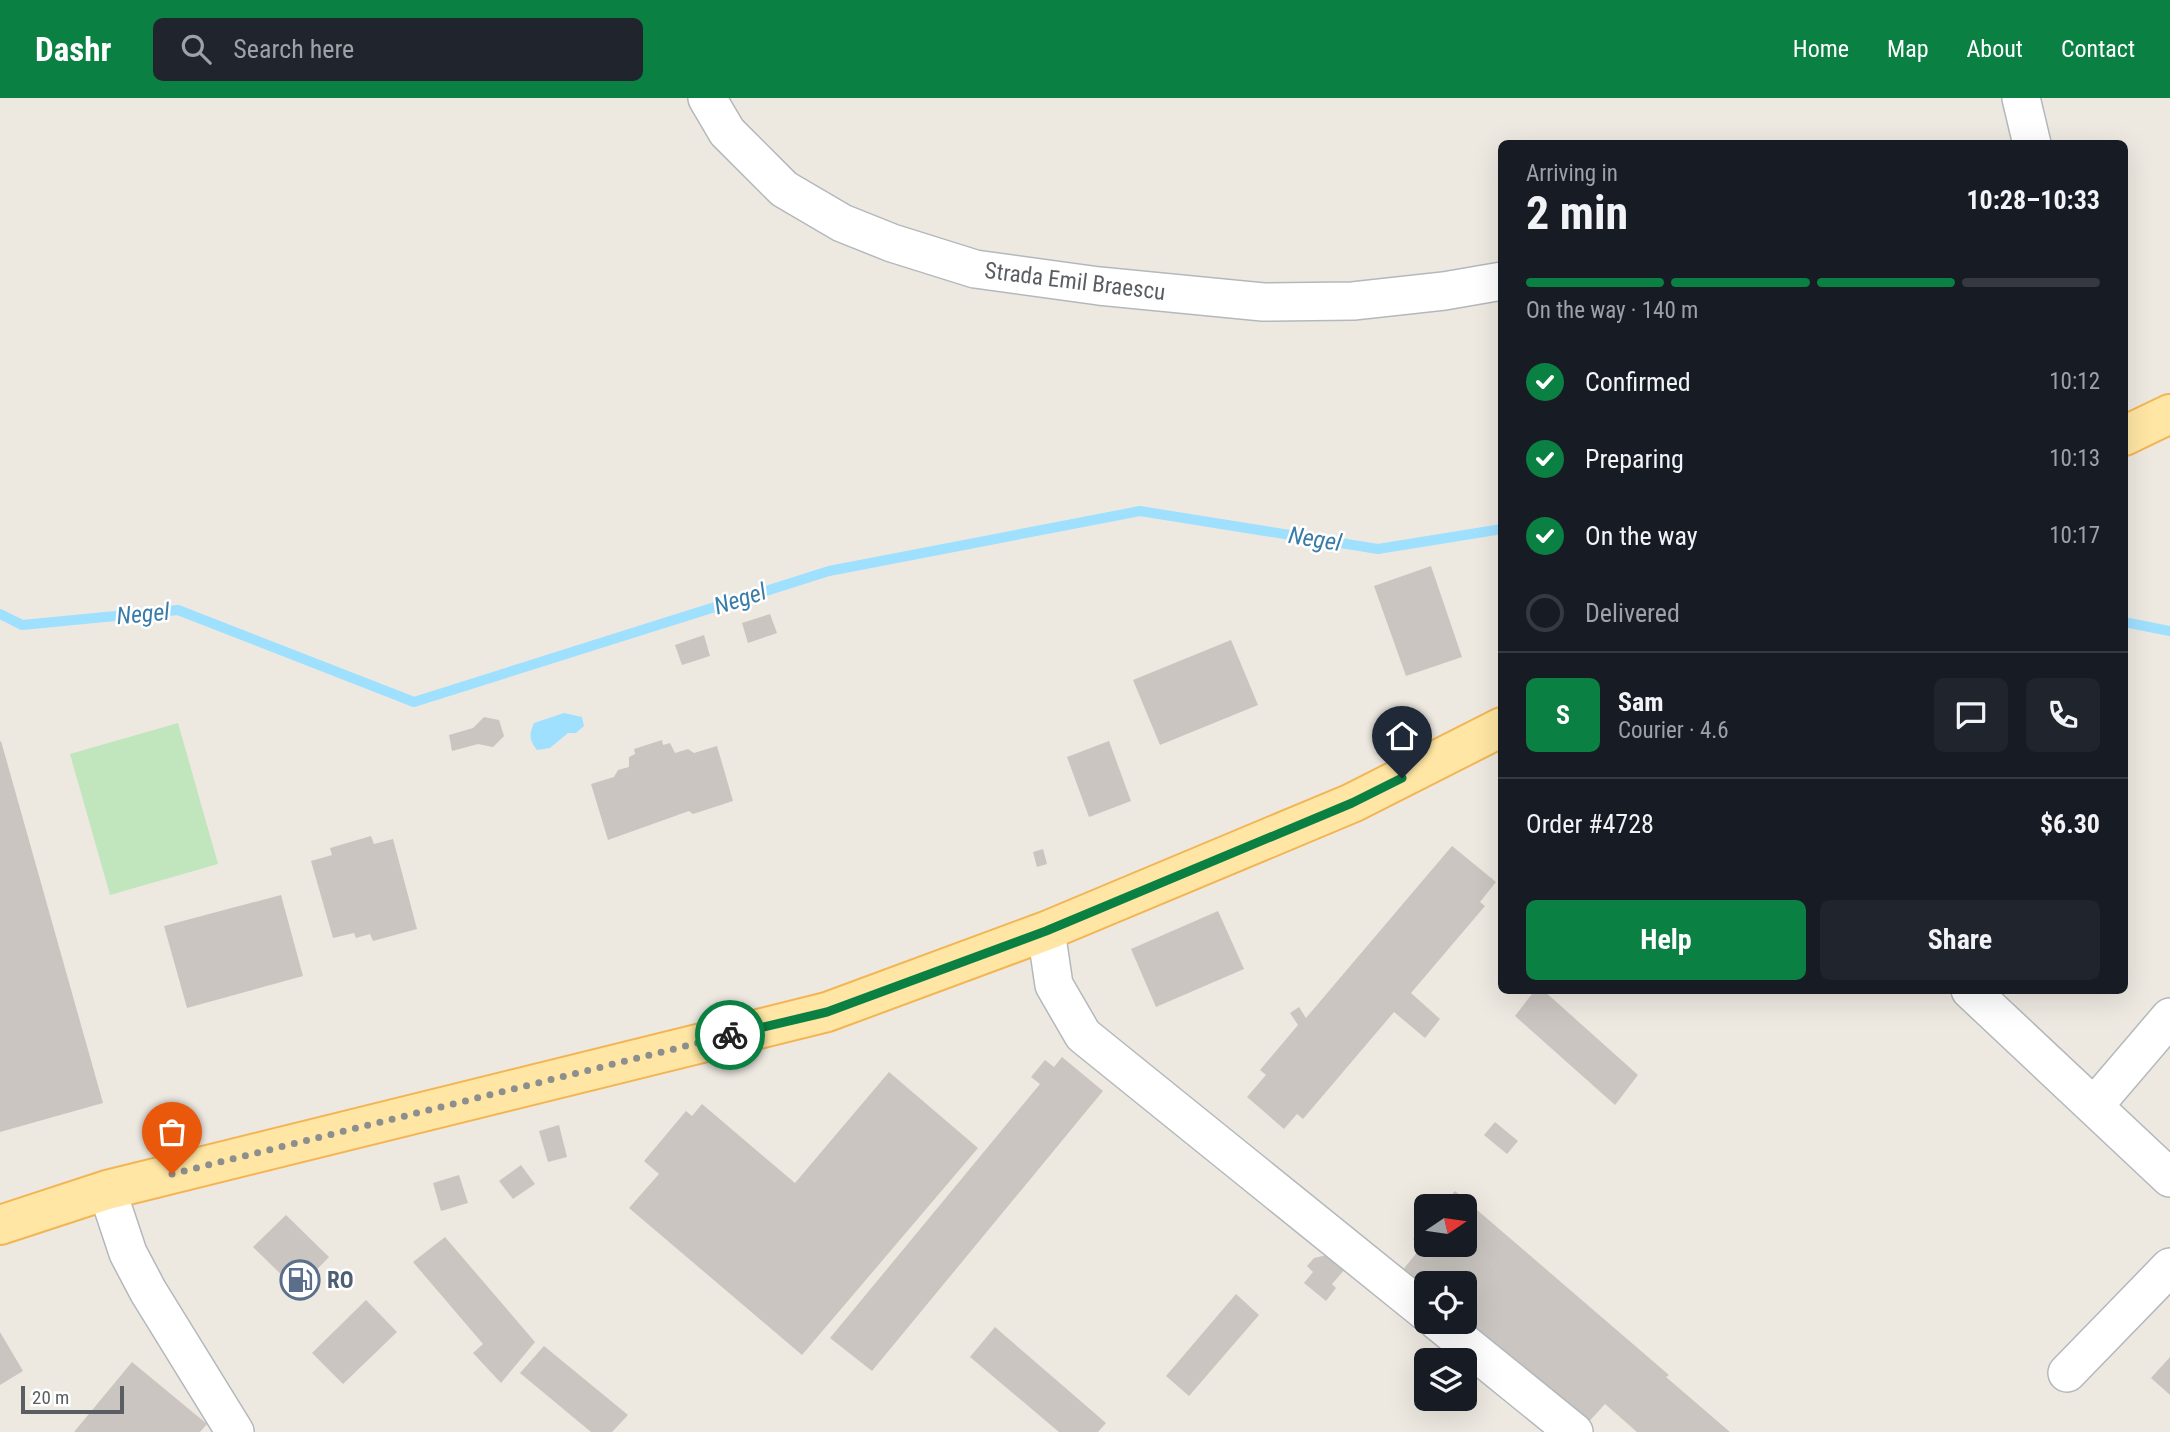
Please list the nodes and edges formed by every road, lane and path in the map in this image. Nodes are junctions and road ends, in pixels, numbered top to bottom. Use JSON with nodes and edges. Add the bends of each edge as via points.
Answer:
{"nodes":[{"id":1,"x":707,"y":98,"type":"edge"},
{"id":2,"x":2021,"y":98,"type":"edge"},
{"id":3,"x":2031,"y":140,"type":"edge"},
{"id":4,"x":1498,"y":282,"type":"edge"},
{"id":5,"x":2170,"y":414,"type":"edge"},
{"id":6,"x":2128,"y":434,"type":"edge"},
{"id":7,"x":1498,"y":729,"type":"edge"},
{"id":8,"x":1046,"y":931,"type":"junction"},
{"id":9,"x":1974,"y":994,"type":"edge"},
{"id":10,"x":2170,"y":1017,"type":"edge"},
{"id":11,"x":2094,"y":1107,"type":"junction"},
{"id":12,"x":2170,"y":1178,"type":"edge"},
{"id":13,"x":107,"y":1190,"type":"junction"},
{"id":14,"x":0,"y":1225,"type":"edge"},
{"id":15,"x":2170,"y":1267,"type":"edge"},
{"id":16,"x":1414,"y":1302,"type":"edge"},
{"id":17,"x":1453,"y":1334,"type":"edge"},
{"id":18,"x":2067,"y":1373,"type":"dead end"},
{"id":19,"x":235,"y":1432,"type":"edge"},
{"id":20,"x":1574,"y":1432,"type":"edge"}],
"edges":[{"from":1,"to":4,"type":"street","name":"Strada Emil Braescu","via":[[727,132],[784,189],[842,223],[975,269],[1263,302],[1353,301]]},
{"from":2,"to":3,"type":"street"},
{"from":5,"to":6,"type":"main road"},
{"from":7,"to":8,"type":"main road","via":[[1352,803]]},
{"from":8,"to":13,"type":"main road","via":[[827,1012]]},
{"from":8,"to":16,"type":"street","via":[[1054,985],[1083,1035]]},
{"from":9,"to":11,"type":"street"},
{"from":10,"to":11,"type":"street"},
{"from":11,"to":12,"type":"street"},
{"from":13,"to":14,"type":"main road"},
{"from":13,"to":19,"type":"street","via":[[138,1272]]},
{"from":15,"to":18,"type":"street"},
{"from":17,"to":20,"type":"street"}]}
